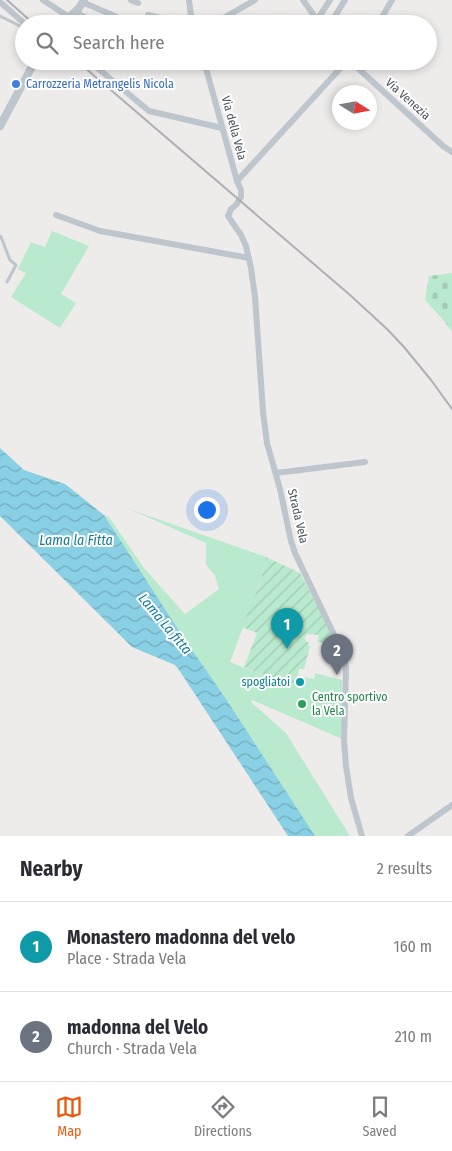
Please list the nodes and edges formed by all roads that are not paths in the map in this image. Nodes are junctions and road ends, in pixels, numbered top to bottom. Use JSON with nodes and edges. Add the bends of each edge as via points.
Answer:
{"nodes":[{"id":1,"x":43,"y":0,"type":"edge"},
{"id":2,"x":189,"y":0,"type":"edge"},
{"id":3,"x":255,"y":0,"type":"edge"},
{"id":4,"x":303,"y":0,"type":"edge"},
{"id":5,"x":330,"y":0,"type":"edge"},
{"id":6,"x":345,"y":0,"type":"edge"},
{"id":7,"x":392,"y":0,"type":"edge"},
{"id":8,"x":83,"y":1,"type":"edge"},
{"id":9,"x":0,"y":2,"type":"edge"},
{"id":10,"x":71,"y":15,"type":"joint"},
{"id":11,"x":113,"y":15,"type":"edge"},
{"id":12,"x":191,"y":15,"type":"edge"},
{"id":13,"x":229,"y":15,"type":"edge"},
{"id":14,"x":314,"y":15,"type":"edge"},
{"id":15,"x":322,"y":15,"type":"edge"},
{"id":16,"x":336,"y":15,"type":"edge"},
{"id":17,"x":383,"y":15,"type":"edge"},
{"id":18,"x":0,"y":16,"type":"edge"},
{"id":19,"x":15,"y":16,"type":"edge"},
{"id":20,"x":15,"y":24,"type":"edge"},
{"id":21,"x":30,"y":70,"type":"edge"},
{"id":22,"x":100,"y":70,"type":"edge"},
{"id":23,"x":206,"y":70,"type":"edge"},
{"id":24,"x":344,"y":70,"type":"edge"},
{"id":25,"x":361,"y":70,"type":"edge"},
{"id":26,"x":0,"y":126,"type":"edge"},
{"id":27,"x":222,"y":128,"type":"junction"},
{"id":28,"x":452,"y":152,"type":"edge"},
{"id":29,"x":237,"y":181,"type":"junction"},
{"id":30,"x":239,"y":200,"type":"joint"},
{"id":31,"x":56,"y":215,"type":"dead end"},
{"id":32,"x":0,"y":236,"type":"edge"},
{"id":33,"x":249,"y":258,"type":"junction"},
{"id":34,"x":7,"y":282,"type":"dead end"},
{"id":35,"x":365,"y":462,"type":"dead end"},
{"id":36,"x":276,"y":473,"type":"junction"},
{"id":37,"x":452,"y":805,"type":"edge"},
{"id":38,"x":362,"y":836,"type":"edge"},
{"id":39,"x":408,"y":836,"type":"edge"}],
"edges":[{"from":1,"to":10,"type":"street"},
{"from":2,"to":12,"type":"street"},
{"from":3,"to":13,"type":"street"},
{"from":4,"to":14,"type":"street"},
{"from":5,"to":15,"type":"street"},
{"from":6,"to":16,"type":"street"},
{"from":7,"to":17,"type":"street"},
{"from":8,"to":10,"type":"street"},
{"from":8,"to":11,"type":"street"},
{"from":9,"to":19,"type":"street"},
{"from":18,"to":20,"type":"lane"},
{"from":21,"to":26,"type":"street"},
{"from":22,"to":27,"type":"street","via":[[149,111]]},
{"from":23,"to":27,"type":"street","name":"Via della Vela"},
{"from":24,"to":29,"type":"street"},
{"from":25,"to":28,"type":"street","name":"Via Venezia"},
{"from":27,"to":29,"type":"street","name":"Via della Vela"},
{"from":29,"to":30,"type":"street","name":"Via della Vela","via":[[242,193]]},
{"from":30,"to":33,"type":"street","name":"Strada Vela","via":[[228,216],[241,235]]},
{"from":31,"to":33,"type":"street","via":[[100,231]]},
{"from":32,"to":34,"type":"lane","via":[[10,260],[16,265]]},
{"from":33,"to":36,"type":"street","name":"Strada Vela","via":[[263,412],[267,443]]},
{"from":35,"to":36,"type":"street"},
{"from":36,"to":38,"type":"street","name":"Strada Vela","via":[[295,553],[343,655],[346,668],[346,766]]},
{"from":37,"to":39,"type":"street"}]}
